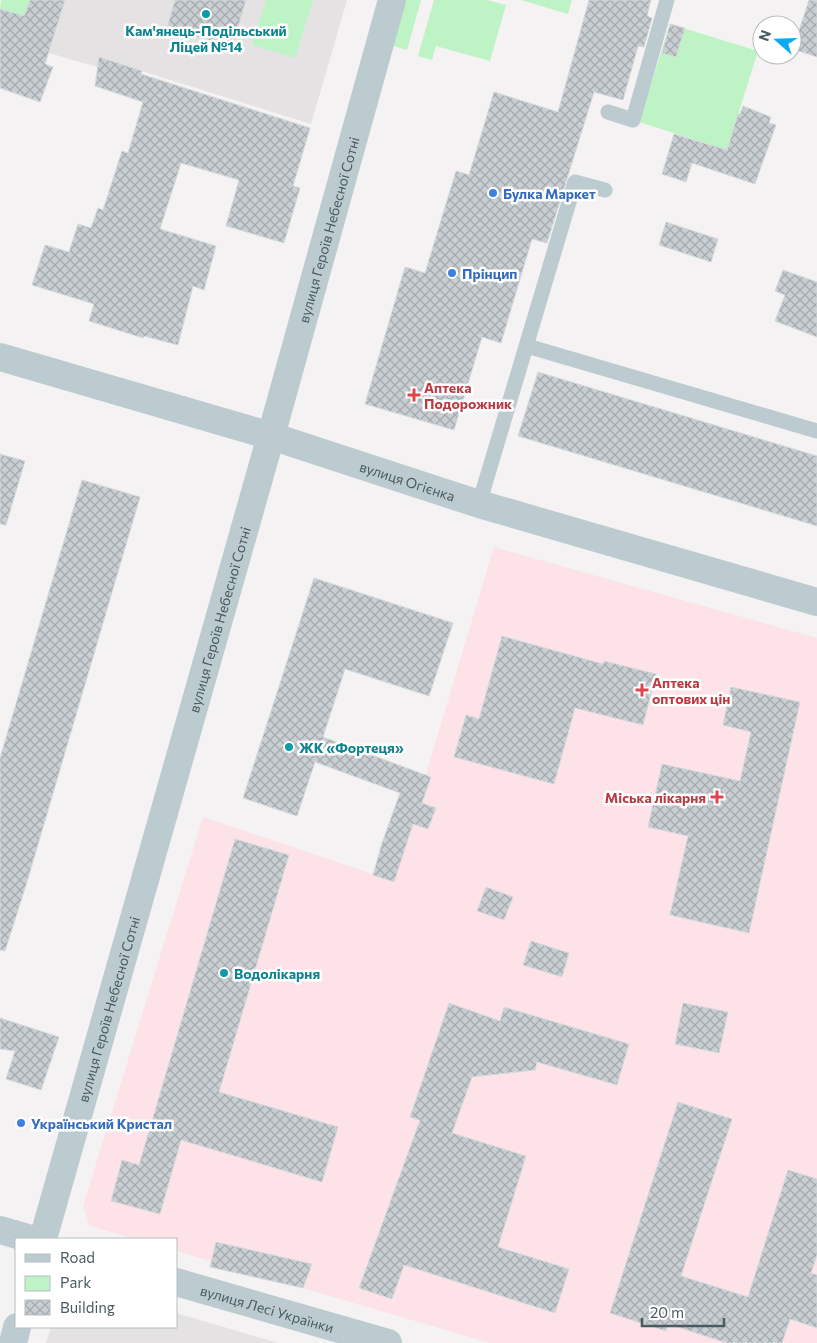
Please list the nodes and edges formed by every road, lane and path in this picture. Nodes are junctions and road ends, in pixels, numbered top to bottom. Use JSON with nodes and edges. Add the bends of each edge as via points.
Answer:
{"nodes":[{"id":1,"x":392,"y":0,"type":"edge"},
{"id":2,"x":667,"y":0,"type":"edge"},
{"id":3,"x":608,"y":112,"type":"dead end"},
{"id":4,"x":604,"y":190,"type":"dead end"},
{"id":5,"x":527,"y":346,"type":"junction"},
{"id":6,"x":0,"y":357,"type":"edge"},
{"id":7,"x":817,"y":431,"type":"edge"},
{"id":8,"x":271,"y":436,"type":"junction"},
{"id":9,"x":479,"y":504,"type":"junction"},
{"id":10,"x":817,"y":602,"type":"edge"},
{"id":11,"x":0,"y":1230,"type":"edge"},
{"id":12,"x":28,"y":1238,"type":"edge"},
{"id":13,"x":43,"y":1238,"type":"edge"},
{"id":14,"x":178,"y":1283,"type":"edge"},
{"id":15,"x":17,"y":1328,"type":"edge"},
{"id":16,"x":13,"y":1343,"type":"edge"},
{"id":17,"x":388,"y":1343,"type":"edge"}],
"edges":[{"from":1,"to":8,"type":"street","name":"вулиця Героїв Небесної Сотні"},
{"from":2,"to":3,"type":"lane","via":[[633,120]]},
{"from":4,"to":5,"type":"lane","via":[[574,182]]},
{"from":5,"to":7,"type":"lane"},
{"from":5,"to":9,"type":"lane"},
{"from":6,"to":8,"type":"street","name":"вулиця Огієнка"},
{"from":8,"to":9,"type":"street","name":"вулиця Огієнка"},
{"from":8,"to":13,"type":"street","name":"вулиця Героїв Небесної Сотні"},
{"from":9,"to":10,"type":"street","name":"вулиця Огієнка"},
{"from":11,"to":12,"type":"street"},
{"from":14,"to":17,"type":"street","name":"вулиця Лесі Українки"},
{"from":15,"to":16,"type":"street"}]}
